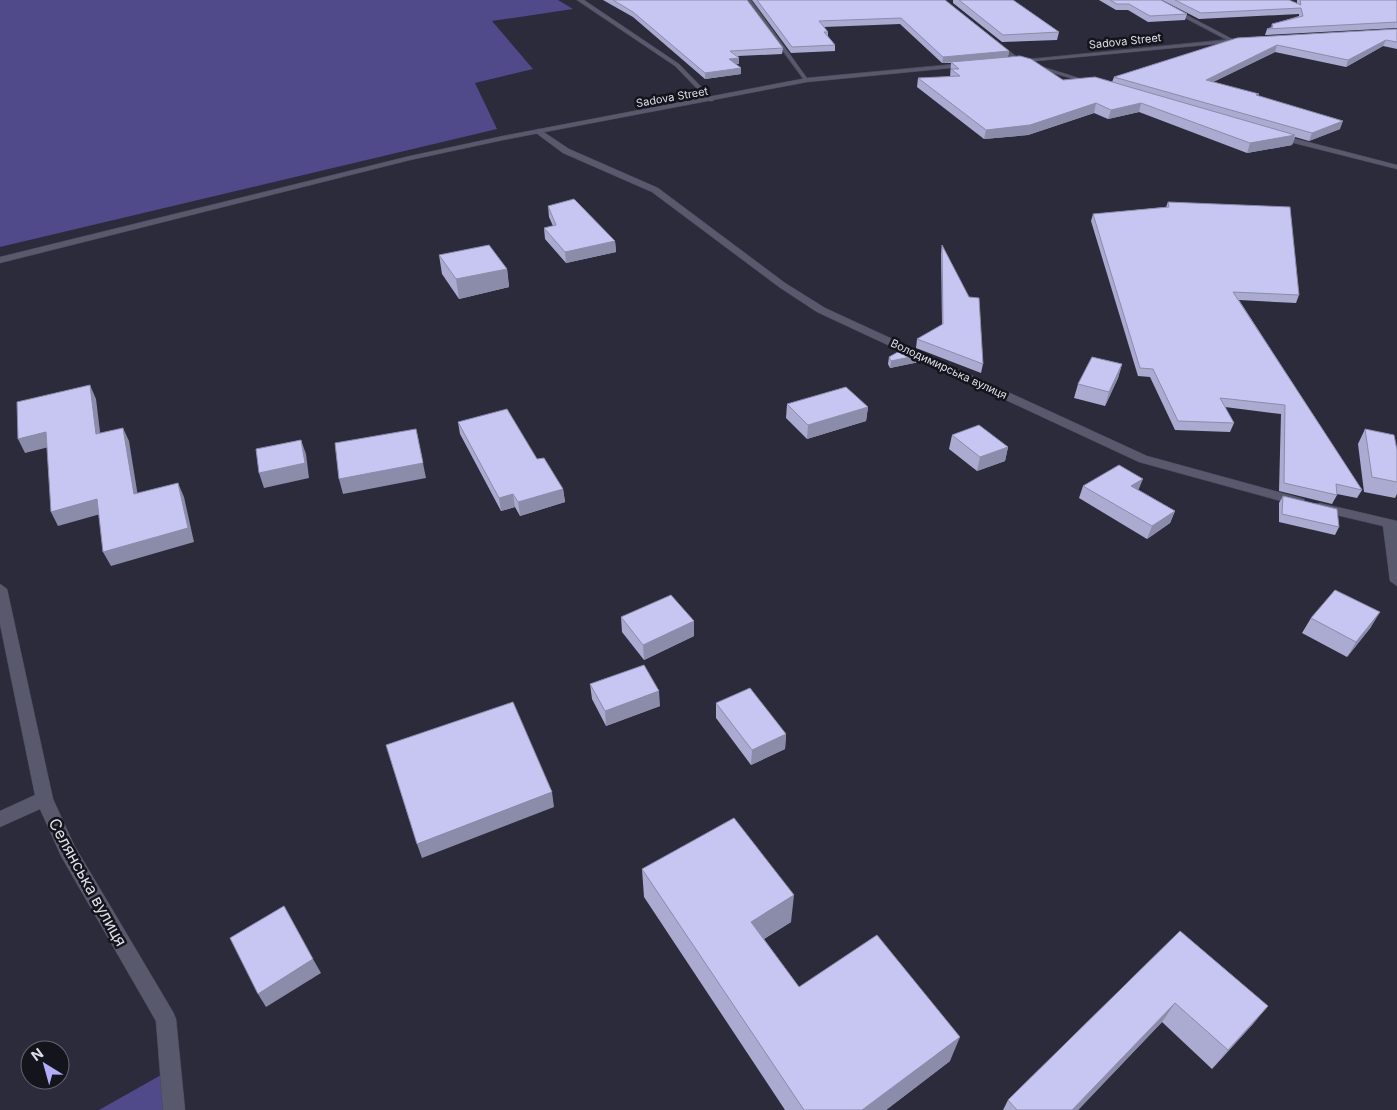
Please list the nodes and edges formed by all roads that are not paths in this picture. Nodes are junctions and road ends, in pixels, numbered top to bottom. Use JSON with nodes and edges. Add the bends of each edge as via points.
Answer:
{"nodes":[{"id":1,"x":580,"y":0,"type":"edge"},
{"id":2,"x":748,"y":0,"type":"edge"},
{"id":3,"x":1154,"y":0,"type":"edge"},
{"id":4,"x":989,"y":37,"type":"edge"},
{"id":5,"x":1253,"y":40,"type":"edge"},
{"id":6,"x":1234,"y":41,"type":"junction"},
{"id":7,"x":1019,"y":61,"type":"junction"},
{"id":8,"x":1010,"y":62,"type":"edge"},
{"id":9,"x":981,"y":64,"type":"edge"},
{"id":10,"x":807,"y":80,"type":"junction"},
{"id":11,"x":1100,"y":86,"type":"edge"},
{"id":12,"x":711,"y":100,"type":"junction"},
{"id":13,"x":540,"y":131,"type":"junction"},
{"id":14,"x":1268,"y":133,"type":"edge"},
{"id":15,"x":1397,"y":167,"type":"edge"},
{"id":16,"x":0,"y":260,"type":"edge"},
{"id":17,"x":1393,"y":524,"type":"edge"},
{"id":18,"x":1397,"y":581,"type":"edge"},
{"id":19,"x":0,"y":589,"type":"edge"},
{"id":20,"x":44,"y":799,"type":"junction"},
{"id":21,"x":0,"y":819,"type":"edge"},
{"id":22,"x":174,"y":1110,"type":"edge"}],
"edges":[{"from":1,"to":12,"type":"street","via":[[677,65]]},
{"from":2,"to":10,"type":"street"},
{"from":3,"to":6,"type":"street"},
{"from":4,"to":7,"type":"street"},
{"from":5,"to":6,"type":"street","name":"Sadova Street"},
{"from":6,"to":7,"type":"street","name":"Sadova Street"},
{"from":7,"to":8,"type":"street","name":"Sadova Street"},
{"from":7,"to":11,"type":"street"},
{"from":9,"to":10,"type":"street","name":"Sadova Street"},
{"from":10,"to":12,"type":"street","name":"Sadova Street"},
{"from":12,"to":13,"type":"street","name":"Sadova Street"},
{"from":13,"to":16,"type":"street","name":"Sadova Street","via":[[410,158]]},
{"from":13,"to":17,"type":"street","name":"Володимирська вулиця","via":[[566,151],[655,190],[782,285],[821,310],[874,335],[1143,458],[1250,490]]},
{"from":14,"to":15,"type":"street"},
{"from":17,"to":18,"type":"street"},
{"from":19,"to":20,"type":"street","name":"Селянська вулиця"},
{"from":20,"to":21,"type":"street"},
{"from":20,"to":22,"type":"street","name":"Селянська вулиця","via":[[66,850],[166,1019]]}]}
